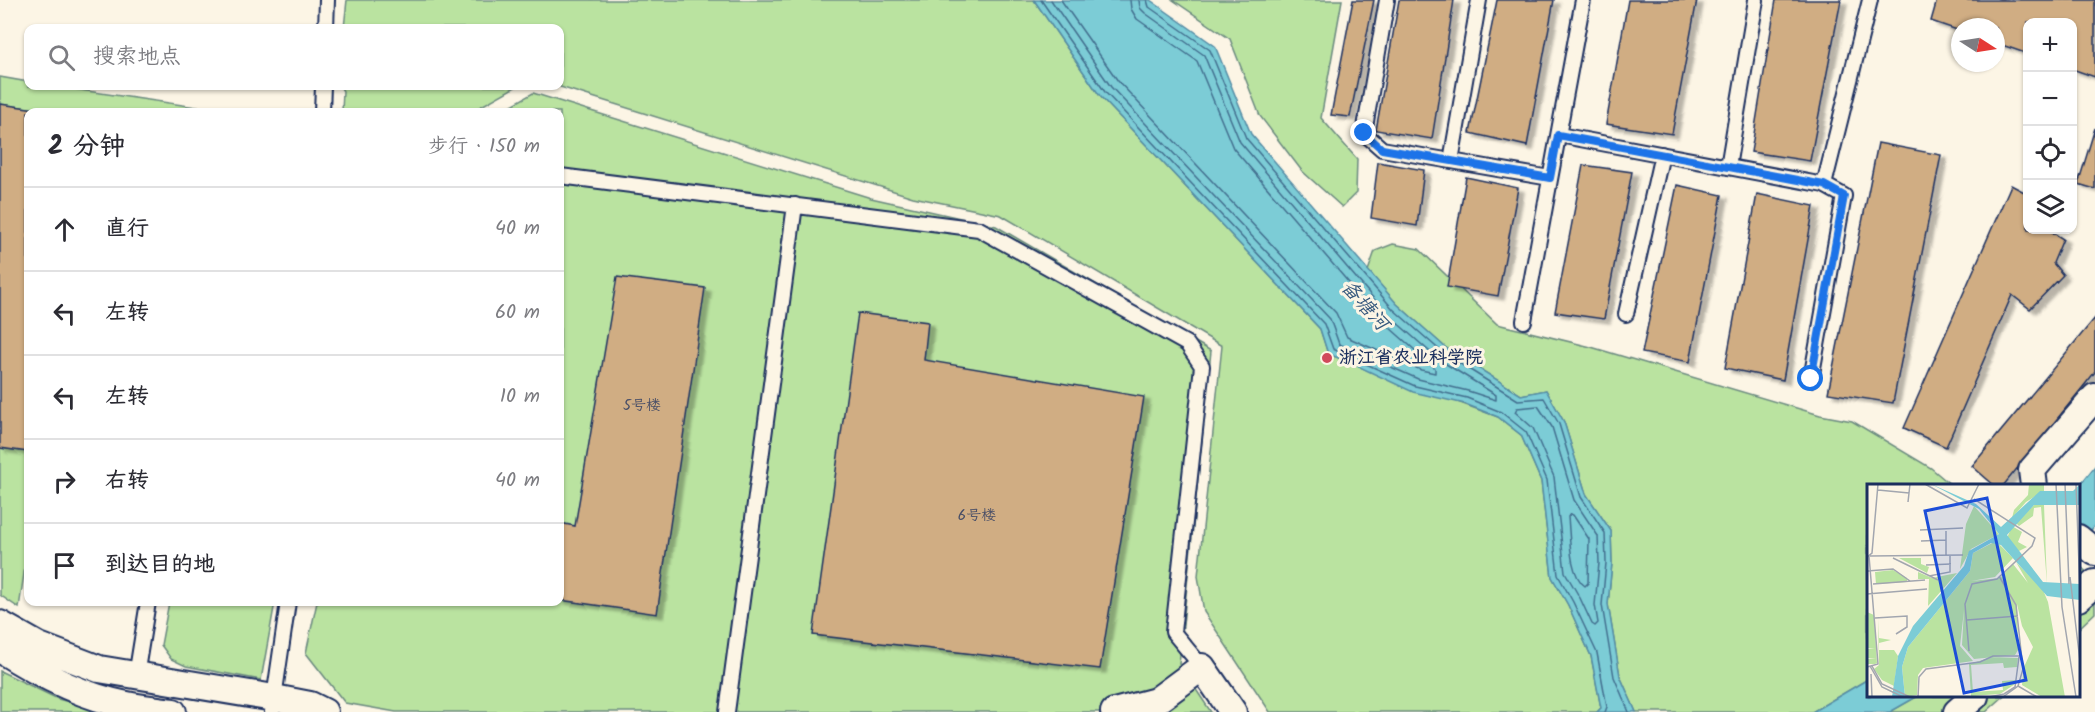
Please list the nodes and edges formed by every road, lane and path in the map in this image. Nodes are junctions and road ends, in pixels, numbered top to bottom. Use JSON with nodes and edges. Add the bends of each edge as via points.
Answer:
{"nodes":[{"id":1,"x":327,"y":0,"type":"edge"},
{"id":2,"x":1387,"y":0,"type":"edge"},
{"id":3,"x":1479,"y":0,"type":"edge"},
{"id":4,"x":1583,"y":0,"type":"edge"},
{"id":5,"x":1756,"y":0,"type":"edge"},
{"id":6,"x":1870,"y":0,"type":"edge"},
{"id":7,"x":326,"y":24,"type":"edge"},
{"id":8,"x":323,"y":90,"type":"edge"},
{"id":9,"x":322,"y":108,"type":"edge"},
{"id":10,"x":1558,"y":135,"type":"junction"},
{"id":11,"x":1662,"y":154,"type":"junction"},
{"id":12,"x":1451,"y":161,"type":"junction"},
{"id":13,"x":1728,"y":167,"type":"junction"},
{"id":14,"x":564,"y":176,"type":"edge"},
{"id":15,"x":1550,"y":178,"type":"junction"},
{"id":16,"x":1824,"y":185,"type":"junction"},
{"id":17,"x":795,"y":205,"type":"junction"},
{"id":18,"x":1626,"y":314,"type":"dead end"},
{"id":19,"x":1524,"y":321,"type":"dead end"},
{"id":20,"x":1811,"y":379,"type":"dead end"},
{"id":21,"x":2095,"y":398,"type":"edge"},
{"id":22,"x":2034,"y":484,"type":"edge"},
{"id":23,"x":2080,"y":539,"type":"edge"},
{"id":24,"x":2095,"y":552,"type":"edge"},
{"id":25,"x":2095,"y":583,"type":"edge"},
{"id":26,"x":2080,"y":597,"type":"edge"},
{"id":27,"x":147,"y":606,"type":"edge"},
{"id":28,"x":287,"y":606,"type":"edge"},
{"id":29,"x":0,"y":624,"type":"edge"},
{"id":30,"x":0,"y":649,"type":"edge"},
{"id":31,"x":1202,"y":667,"type":"junction"},
{"id":32,"x":136,"y":676,"type":"junction"},
{"id":33,"x":1974,"y":697,"type":"edge"},
{"id":34,"x":273,"y":705,"type":"edge"},
{"id":35,"x":173,"y":712,"type":"edge"},
{"id":36,"x":324,"y":712,"type":"edge"},
{"id":37,"x":727,"y":712,"type":"edge"},
{"id":38,"x":1114,"y":712,"type":"edge"},
{"id":39,"x":1233,"y":712,"type":"edge"},
{"id":40,"x":1957,"y":712,"type":"edge"}],
"edges":[{"from":1,"to":7,"type":"lane"},
{"from":2,"to":12,"type":"lane","via":[[1364,133],[1382,149]]},
{"from":3,"to":12,"type":"lane"},
{"from":4,"to":10,"type":"lane"},
{"from":5,"to":13,"type":"lane"},
{"from":6,"to":16,"type":"lane"},
{"from":8,"to":9,"type":"lane"},
{"from":10,"to":11,"type":"lane"},
{"from":10,"to":15,"type":"lane"},
{"from":11,"to":13,"type":"lane"},
{"from":11,"to":18,"type":"lane"},
{"from":12,"to":15,"type":"lane"},
{"from":13,"to":16,"type":"lane"},
{"from":14,"to":17,"type":"lane"},
{"from":15,"to":19,"type":"lane"},
{"from":16,"to":20,"type":"lane","via":[[1844,196]]},
{"from":17,"to":31,"type":"lane","via":[[979,229],[1187,344],[1202,366],[1173,632]]},
{"from":17,"to":37,"type":"lane"},
{"from":21,"to":22,"type":"street","via":[[2032,470]]},
{"from":23,"to":24,"type":"street"},
{"from":25,"to":26,"type":"street"},
{"from":27,"to":32,"type":"lane"},
{"from":28,"to":34,"type":"lane"},
{"from":29,"to":32,"type":"street","via":[[39,646],[99,669]]},
{"from":30,"to":35,"type":"street","via":[[70,687],[125,705]]},
{"from":31,"to":38,"type":"street","via":[[1156,701]]},
{"from":31,"to":39,"type":"street"},
{"from":32,"to":34,"type":"street"},
{"from":33,"to":40,"type":"street"},
{"from":34,"to":36,"type":"street","via":[[310,705]]}]}
